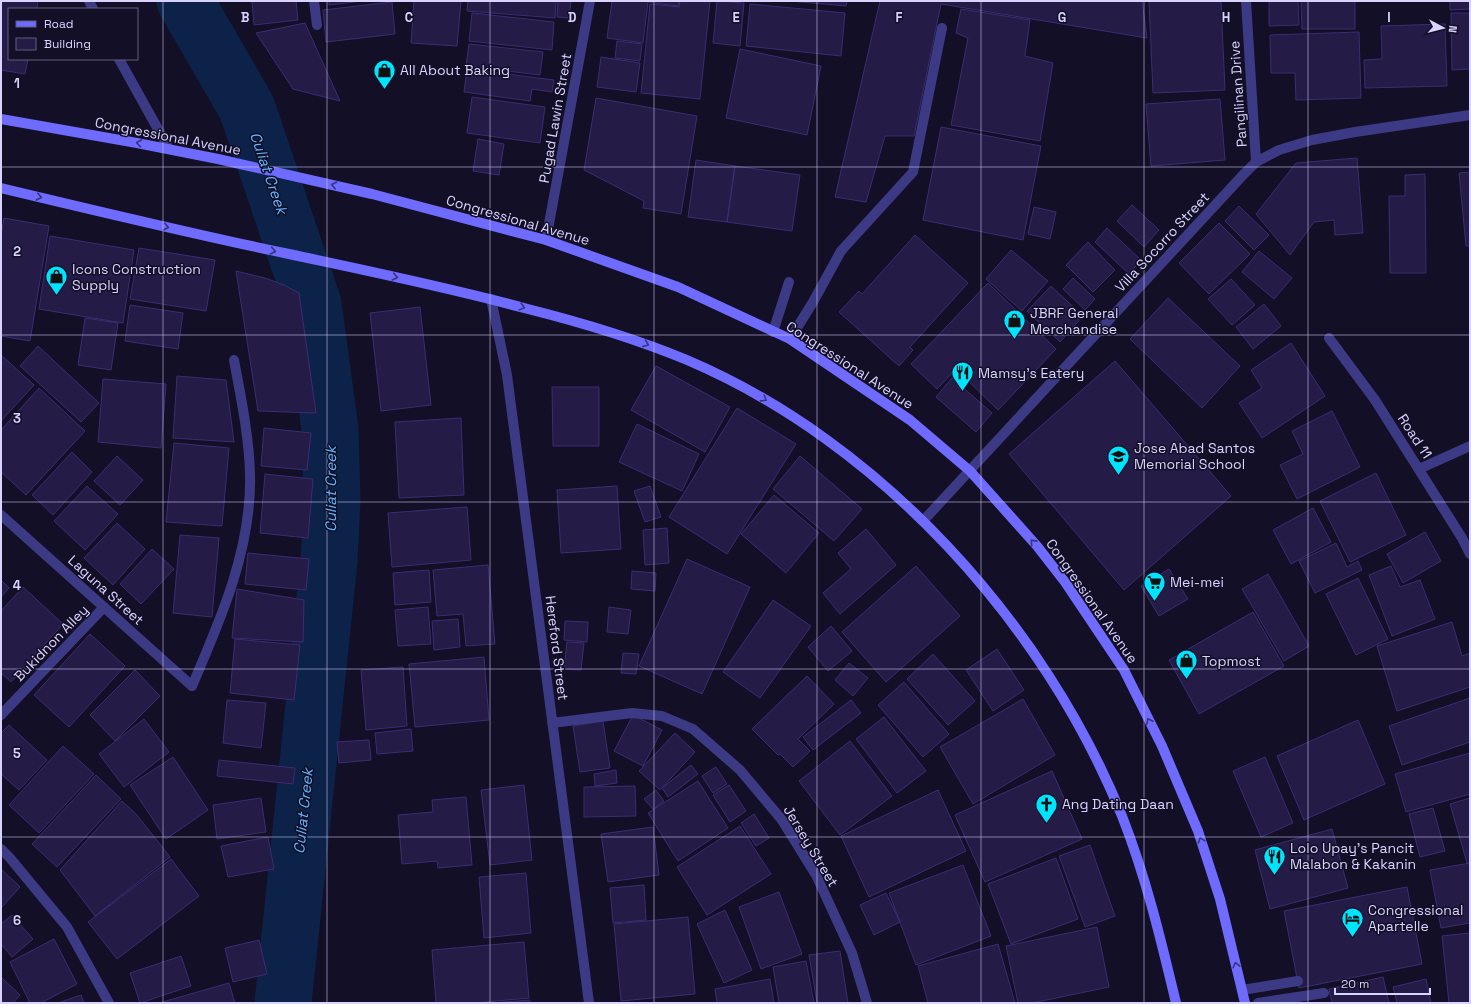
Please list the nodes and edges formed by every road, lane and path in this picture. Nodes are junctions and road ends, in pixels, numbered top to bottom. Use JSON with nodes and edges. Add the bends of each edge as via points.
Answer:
{"nodes":[{"id":1,"x":314,"y":1,"type":"edge"},
{"id":2,"x":590,"y":1,"type":"edge"},
{"id":3,"x":1246,"y":1,"type":"edge"},
{"id":4,"x":317,"y":25,"type":"dead end"},
{"id":5,"x":942,"y":28,"type":"dead end"},
{"id":6,"x":120,"y":60,"type":"edge"},
{"id":7,"x":1470,"y":115,"type":"edge"},
{"id":8,"x":1,"y":119,"type":"edge"},
{"id":9,"x":169,"y":149,"type":"junction"},
{"id":10,"x":1256,"y":162,"type":"junction"},
{"id":11,"x":1,"y":188,"type":"edge"},
{"id":12,"x":546,"y":240,"type":"junction"},
{"id":13,"x":789,"y":282,"type":"dead end"},
{"id":14,"x":491,"y":299,"type":"junction"},
{"id":15,"x":773,"y":332,"type":"junction"},
{"id":16,"x":1329,"y":338,"type":"dead end"},
{"id":17,"x":790,"y":339,"type":"junction"},
{"id":18,"x":234,"y":360,"type":"dead end"},
{"id":19,"x":1470,"y":446,"type":"edge"},
{"id":20,"x":1419,"y":469,"type":"junction"},
{"id":21,"x":970,"y":472,"type":"junction"},
{"id":22,"x":1,"y":515,"type":"edge"},
{"id":23,"x":923,"y":521,"type":"junction"},
{"id":24,"x":1470,"y":554,"type":"edge"},
{"id":25,"x":104,"y":607,"type":"junction"},
{"id":26,"x":1,"y":715,"type":"edge"},
{"id":27,"x":552,"y":723,"type":"junction"},
{"id":28,"x":1,"y":850,"type":"edge"},
{"id":29,"x":1298,"y":981,"type":"dead end"},
{"id":30,"x":1242,"y":990,"type":"junction"},
{"id":31,"x":1324,"y":993,"type":"dead end"},
{"id":32,"x":109,"y":1003,"type":"edge"},
{"id":33,"x":589,"y":1003,"type":"edge"},
{"id":34,"x":868,"y":1003,"type":"edge"},
{"id":35,"x":1176,"y":1003,"type":"edge"},
{"id":36,"x":1245,"y":1003,"type":"edge"},
{"id":37,"x":1258,"y":1003,"type":"edge"}],
"edges":[{"from":1,"to":4,"type":"street"},
{"from":2,"to":12,"type":"street","name":"Pugad Lawin Street"},
{"from":3,"to":10,"type":"street","name":"Pangilinan Drive"},
{"from":5,"to":17,"type":"street","via":[[913,172],[841,251]]},
{"from":6,"to":9,"type":"street"},
{"from":7,"to":10,"type":"street","name":"Villa Socorro Street","via":[[1312,140],[1279,150]]},
{"from":9,"to":8,"type":"main road","name":"Congressional Avenue","one_way":true},
{"from":12,"to":9,"type":"main road","name":"Congressional Avenue","one_way":true,"via":[[372,194]]},
{"from":10,"to":21,"type":"street","name":"Villa Socorro Street"},
{"from":11,"to":14,"type":"main road","one_way":true},
{"from":12,"to":15,"type":"main road","name":"Congressional Avenue","via":[[678,287]]},
{"from":13,"to":15,"type":"street"},
{"from":14,"to":23,"type":"main road","one_way":true,"via":[[639,341],[748,389],[810,427],[873,476]]},
{"from":14,"to":27,"type":"street","name":"Hereford Street","via":[[507,375]]},
{"from":15,"to":17,"type":"main road","name":"Congressional Avenue"},
{"from":16,"to":20,"type":"street","name":"Road 11","via":[[1375,400]]},
{"from":17,"to":21,"type":"main road","name":"Congressional Avenue","via":[[910,420]]},
{"from":18,"to":25,"type":"street","name":"Laguna Street","via":[[248,446],[249,504],[238,568],[218,627],[192,686]]},
{"from":19,"to":20,"type":"street"},
{"from":20,"to":24,"type":"street","name":"Road 11"},
{"from":21,"to":23,"type":"street","name":"Villa Socorro Street"},
{"from":30,"to":21,"type":"main road","name":"Congressional Avenue","one_way":true,"via":[[1220,899],[1198,831],[1162,746],[1124,670],[1056,570]]},
{"from":22,"to":25,"type":"street","name":"Laguna Street"},
{"from":23,"to":35,"type":"main road","via":[[991,595],[1044,667],[1089,744],[1122,817],[1148,892]]},
{"from":25,"to":26,"type":"street","name":"Bukidnon Alley"},
{"from":27,"to":33,"type":"street","name":"Hereford Street"},
{"from":27,"to":34,"type":"street","name":"Jersey Street","via":[[632,713],[662,716],[693,729],[740,770],[782,820],[816,875],[852,952]]},
{"from":28,"to":32,"type":"street","via":[[67,927]]},
{"from":29,"to":30,"type":"street"},
{"from":30,"to":36,"type":"main road","name":"Congressional Avenue"},
{"from":31,"to":37,"type":"street"}]}
